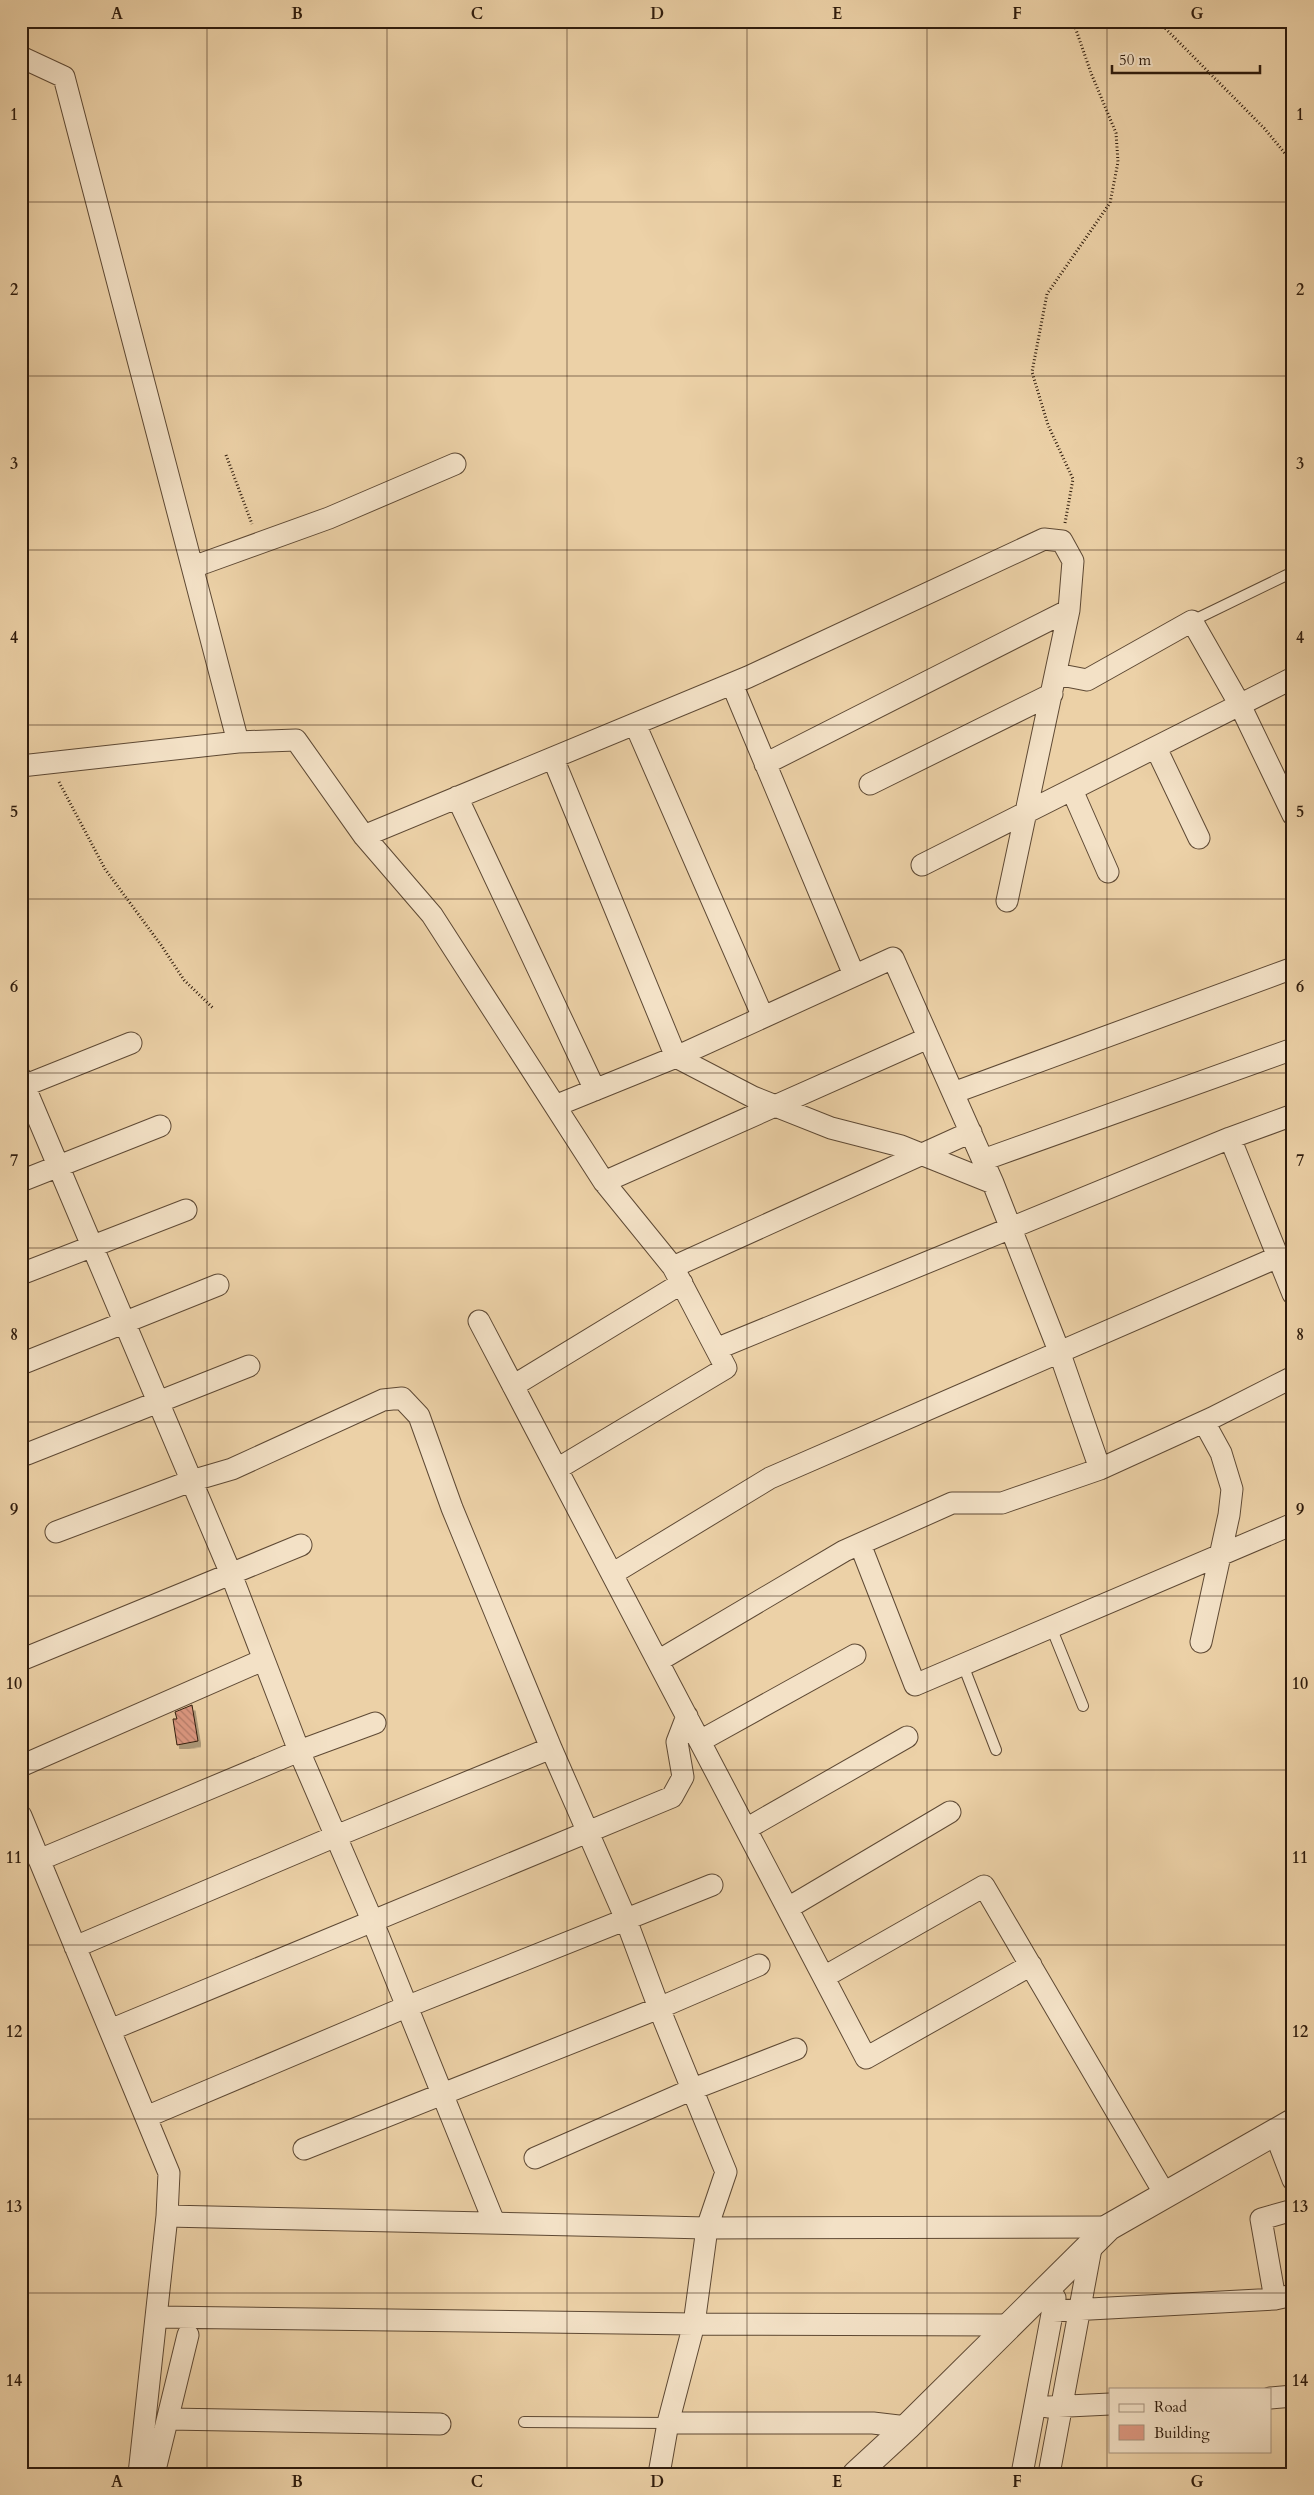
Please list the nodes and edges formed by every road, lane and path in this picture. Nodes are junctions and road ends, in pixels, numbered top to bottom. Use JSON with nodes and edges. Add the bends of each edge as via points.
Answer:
{"nodes":[{"id":1,"x":1073,"y":21,"type":"edge"},
{"id":2,"x":1158,"y":21,"type":"edge"},
{"id":3,"x":21,"y":57,"type":"edge"},
{"id":4,"x":1293,"y":163,"type":"edge"},
{"id":5,"x":226,"y":455,"type":"dead end"},
{"id":6,"x":455,"y":464,"type":"dead end"},
{"id":7,"x":1062,"y":541,"type":"junction"},
{"id":8,"x":260,"y":543,"type":"junction"},
{"id":9,"x":193,"y":567,"type":"junction"},
{"id":10,"x":1293,"y":572,"type":"edge"},
{"id":11,"x":1069,"y":610,"type":"junction"},
{"id":12,"x":1192,"y":621,"type":"junction"},
{"id":13,"x":1293,"y":678,"type":"edge"},
{"id":14,"x":732,"y":684,"type":"junction"},
{"id":15,"x":1054,"y":684,"type":"junction"},
{"id":16,"x":1240,"y":705,"type":"junction"},
{"id":17,"x":635,"y":724,"type":"junction"},
{"id":18,"x":238,"y":742,"type":"junction"},
{"id":19,"x":1156,"y":748,"type":"junction"},
{"id":20,"x":553,"y":758,"type":"junction"},
{"id":21,"x":50,"y":763,"type":"junction"},
{"id":22,"x":765,"y":764,"type":"junction"},
{"id":23,"x":21,"y":766,"type":"edge"},
{"id":24,"x":870,"y":784,"type":"dead end"},
{"id":25,"x":1072,"y":790,"type":"junction"},
{"id":26,"x":457,"y":797,"type":"junction"},
{"id":27,"x":1028,"y":812,"type":"junction"},
{"id":28,"x":1293,"y":815,"type":"edge"},
{"id":29,"x":364,"y":836,"type":"junction"},
{"id":30,"x":1199,"y":838,"type":"dead end"},
{"id":31,"x":922,"y":865,"type":"dead end"},
{"id":32,"x":1108,"y":872,"type":"dead end"},
{"id":33,"x":1007,"y":901,"type":"dead end"},
{"id":34,"x":1293,"y":968,"type":"edge"},
{"id":35,"x":854,"y":975,"type":"junction"},
{"id":36,"x":214,"y":1009,"type":"dead end"},
{"id":37,"x":763,"y":1017,"type":"junction"},
{"id":38,"x":928,"y":1038,"type":"junction"},
{"id":39,"x":131,"y":1043,"type":"dead end"},
{"id":40,"x":1293,"y":1050,"type":"edge"},
{"id":41,"x":676,"y":1057,"type":"junction"},
{"id":42,"x":22,"y":1084,"type":"edge"},
{"id":43,"x":595,"y":1090,"type":"junction"},
{"id":44,"x":953,"y":1093,"type":"junction"},
{"id":45,"x":555,"y":1106,"type":"junction"},
{"id":46,"x":775,"y":1106,"type":"junction"},
{"id":47,"x":1293,"y":1115,"type":"edge"},
{"id":48,"x":160,"y":1126,"type":"dead end"},
{"id":49,"x":970,"y":1132,"type":"junction"},
{"id":50,"x":1230,"y":1138,"type":"junction"},
{"id":51,"x":921,"y":1154,"type":"junction"},
{"id":52,"x":983,"y":1160,"type":"junction"},
{"id":53,"x":58,"y":1167,"type":"junction"},
{"id":54,"x":21,"y":1181,"type":"edge"},
{"id":55,"x":604,"y":1182,"type":"junction"},
{"id":56,"x":994,"y":1183,"type":"junction"},
{"id":57,"x":186,"y":1210,"type":"dead end"},
{"id":58,"x":1011,"y":1229,"type":"junction"},
{"id":59,"x":92,"y":1248,"type":"junction"},
{"id":60,"x":1278,"y":1257,"type":"junction"},
{"id":61,"x":21,"y":1274,"type":"edge"},
{"id":62,"x":677,"y":1275,"type":"junction"},
{"id":63,"x":218,"y":1285,"type":"dead end"},
{"id":64,"x":1293,"y":1294,"type":"edge"},
{"id":65,"x":479,"y":1322,"type":"dead end"},
{"id":66,"x":124,"y":1323,"type":"junction"},
{"id":67,"x":716,"y":1349,"type":"junction"},
{"id":68,"x":1059,"y":1351,"type":"junction"},
{"id":69,"x":21,"y":1364,"type":"edge"},
{"id":70,"x":249,"y":1366,"type":"dead end"},
{"id":71,"x":1293,"y":1378,"type":"edge"},
{"id":72,"x":513,"y":1386,"type":"junction"},
{"id":73,"x":158,"y":1402,"type":"junction"},
{"id":74,"x":1204,"y":1422,"type":"junction"},
{"id":75,"x":27,"y":1454,"type":"dead end"},
{"id":76,"x":557,"y":1469,"type":"junction"},
{"id":77,"x":1100,"y":1469,"type":"junction"},
{"id":78,"x":191,"y":1481,"type":"junction"},
{"id":79,"x":1293,"y":1524,"type":"edge"},
{"id":80,"x":56,"y":1532,"type":"dead end"},
{"id":81,"x":860,"y":1544,"type":"junction"},
{"id":82,"x":301,"y":1545,"type":"dead end"},
{"id":83,"x":1221,"y":1554,"type":"junction"},
{"id":84,"x":231,"y":1574,"type":"junction"},
{"id":85,"x":612,"y":1574,"type":"junction"},
{"id":86,"x":1052,"y":1627,"type":"junction"},
{"id":87,"x":1201,"y":1642,"type":"dead end"},
{"id":88,"x":855,"y":1655,"type":"dead end"},
{"id":89,"x":21,"y":1660,"type":"edge"},
{"id":90,"x":263,"y":1660,"type":"junction"},
{"id":91,"x":658,"y":1661,"type":"junction"},
{"id":92,"x":963,"y":1665,"type":"junction"},
{"id":93,"x":1083,"y":1706,"type":"dead end"},
{"id":94,"x":686,"y":1716,"type":"junction"},
{"id":95,"x":374,"y":1723,"type":"dead end"},
{"id":96,"x":907,"y":1737,"type":"dead end"},
{"id":97,"x":700,"y":1741,"type":"junction"},
{"id":98,"x":551,"y":1748,"type":"junction"},
{"id":99,"x":996,"y":1750,"type":"dead end"},
{"id":100,"x":299,"y":1751,"type":"junction"},
{"id":101,"x":21,"y":1766,"type":"edge"},
{"id":102,"x":950,"y":1812,"type":"dead end"},
{"id":103,"x":21,"y":1816,"type":"edge"},
{"id":104,"x":746,"y":1829,"type":"junction"},
{"id":105,"x":589,"y":1832,"type":"junction"},
{"id":106,"x":336,"y":1836,"type":"junction"},
{"id":107,"x":39,"y":1860,"type":"junction"},
{"id":108,"x":712,"y":1885,"type":"dead end"},
{"id":109,"x":788,"y":1908,"type":"junction"},
{"id":110,"x":626,"y":1917,"type":"junction"},
{"id":111,"x":372,"y":1920,"type":"junction"},
{"id":112,"x":75,"y":1947,"type":"junction"},
{"id":113,"x":759,"y":1965,"type":"dead end"},
{"id":114,"x":1031,"y":1965,"type":"junction"},
{"id":115,"x":824,"y":1977,"type":"junction"},
{"id":116,"x":406,"y":2006,"type":"junction"},
{"id":117,"x":659,"y":2008,"type":"junction"},
{"id":118,"x":110,"y":2030,"type":"junction"},
{"id":119,"x":796,"y":2049,"type":"dead end"},
{"id":120,"x":693,"y":2089,"type":"junction"},
{"id":121,"x":441,"y":2094,"type":"junction"},
{"id":122,"x":146,"y":2117,"type":"junction"},
{"id":123,"x":1284,"y":2128,"type":"edge"},
{"id":124,"x":304,"y":2150,"type":"dead end"},
{"id":125,"x":535,"y":2158,"type":"dead end"},
{"id":126,"x":1293,"y":2180,"type":"edge"},
{"id":127,"x":1166,"y":2196,"type":"junction"},
{"id":128,"x":1293,"y":2210,"type":"edge"},
{"id":129,"x":167,"y":2216,"type":"junction"},
{"id":130,"x":494,"y":2222,"type":"junction"},
{"id":131,"x":707,"y":2228,"type":"junction"},
{"id":132,"x":1100,"y":2235,"type":"junction"},
{"id":133,"x":1059,"y":2275,"type":"junction"},
{"id":134,"x":1284,"y":2297,"type":"edge"},
{"id":135,"x":1080,"y":2310,"type":"junction"},
{"id":136,"x":1052,"y":2311,"type":"junction"},
{"id":137,"x":157,"y":2317,"type":"junction"},
{"id":138,"x":694,"y":2324,"type":"junction"},
{"id":139,"x":1008,"y":2326,"type":"junction"},
{"id":140,"x":188,"y":2335,"type":"dead end"},
{"id":141,"x":1293,"y":2396,"type":"edge"},
{"id":142,"x":1272,"y":2398,"type":"edge"},
{"id":143,"x":1109,"y":2404,"type":"edge"},
{"id":144,"x":1061,"y":2406,"type":"junction"},
{"id":145,"x":1035,"y":2407,"type":"junction"},
{"id":146,"x":168,"y":2419,"type":"junction"},
{"id":147,"x":524,"y":2422,"type":"dead end"},
{"id":148,"x":668,"y":2423,"type":"junction"},
{"id":149,"x":440,"y":2424,"type":"dead end"},
{"id":150,"x":907,"y":2427,"type":"junction"},
{"id":151,"x":140,"y":2474,"type":"edge"},
{"id":152,"x":154,"y":2474,"type":"edge"},
{"id":153,"x":659,"y":2474,"type":"edge"},
{"id":154,"x":856,"y":2474,"type":"edge"},
{"id":155,"x":1022,"y":2474,"type":"edge"},
{"id":156,"x":1049,"y":2474,"type":"edge"}],
"edges":[{"from":1,"to":7,"type":"path","via":[[1116,133],[1118,162],[1110,203],[1047,294],[1032,372],[1048,426],[1073,479]]},
{"from":2,"to":4,"type":"path","via":[[1264,128]]},
{"from":3,"to":9,"type":"street","via":[[64,77]]},
{"from":5,"to":8,"type":"path"},
{"from":6,"to":8,"type":"street","via":[[329,518]]},
{"from":7,"to":11,"type":"street","via":[[1073,561]]},
{"from":7,"to":14,"type":"street","via":[[1044,539]]},
{"from":8,"to":9,"type":"street"},
{"from":9,"to":18,"type":"street"},
{"from":10,"to":12,"type":"lane"},
{"from":11,"to":15,"type":"street"},
{"from":11,"to":22,"type":"street"},
{"from":12,"to":15,"type":"street","via":[[1087,680]]},
{"from":12,"to":16,"type":"street"},
{"from":13,"to":16,"type":"street"},
{"from":14,"to":17,"type":"street"},
{"from":14,"to":22,"type":"street"},
{"from":15,"to":24,"type":"street"},
{"from":15,"to":27,"type":"street"},
{"from":16,"to":19,"type":"street"},
{"from":16,"to":28,"type":"street"},
{"from":17,"to":20,"type":"street"},
{"from":17,"to":37,"type":"street"},
{"from":18,"to":21,"type":"street"},
{"from":18,"to":29,"type":"street","via":[[296,740]]},
{"from":19,"to":25,"type":"street"},
{"from":19,"to":30,"type":"street"},
{"from":20,"to":26,"type":"street"},
{"from":20,"to":41,"type":"street"},
{"from":21,"to":23,"type":"street"},
{"from":21,"to":36,"type":"path","via":[[105,869],[184,980]]},
{"from":22,"to":35,"type":"street"},
{"from":25,"to":27,"type":"street"},
{"from":25,"to":32,"type":"street"},
{"from":26,"to":29,"type":"street"},
{"from":26,"to":43,"type":"street"},
{"from":27,"to":31,"type":"street"},
{"from":27,"to":33,"type":"street"},
{"from":29,"to":45,"type":"street","via":[[432,915]]},
{"from":34,"to":44,"type":"street"},
{"from":35,"to":37,"type":"street"},
{"from":35,"to":38,"type":"street","via":[[893,958]]},
{"from":37,"to":41,"type":"street"},
{"from":38,"to":44,"type":"street"},
{"from":38,"to":46,"type":"street"},
{"from":39,"to":42,"type":"street"},
{"from":40,"to":52,"type":"street"},
{"from":41,"to":43,"type":"street"},
{"from":41,"to":46,"type":"street"},
{"from":42,"to":53,"type":"street"},
{"from":43,"to":45,"type":"street"},
{"from":44,"to":49,"type":"street"},
{"from":45,"to":55,"type":"street"},
{"from":46,"to":51,"type":"street","via":[[831,1128]]},
{"from":46,"to":55,"type":"street"},
{"from":47,"to":50,"type":"street"},
{"from":48,"to":53,"type":"street"},
{"from":49,"to":51,"type":"street"},
{"from":49,"to":52,"type":"street"},
{"from":50,"to":58,"type":"street"},
{"from":50,"to":60,"type":"street"},
{"from":51,"to":56,"type":"street"},
{"from":51,"to":62,"type":"street"},
{"from":52,"to":56,"type":"street"},
{"from":53,"to":54,"type":"street"},
{"from":53,"to":59,"type":"street"},
{"from":55,"to":62,"type":"street"},
{"from":56,"to":58,"type":"street"},
{"from":57,"to":59,"type":"street"},
{"from":58,"to":67,"type":"street"},
{"from":58,"to":68,"type":"street"},
{"from":59,"to":61,"type":"street"},
{"from":59,"to":66,"type":"street"},
{"from":60,"to":64,"type":"street"},
{"from":60,"to":68,"type":"street"},
{"from":62,"to":67,"type":"street"},
{"from":62,"to":72,"type":"street"},
{"from":63,"to":66,"type":"street"},
{"from":65,"to":72,"type":"street"},
{"from":66,"to":69,"type":"street"},
{"from":66,"to":73,"type":"street"},
{"from":67,"to":76,"type":"street","via":[[726,1368]]},
{"from":68,"to":77,"type":"street"},
{"from":68,"to":85,"type":"street","via":[[770,1478]]},
{"from":70,"to":73,"type":"street"},
{"from":71,"to":74,"type":"street"},
{"from":72,"to":76,"type":"street"},
{"from":73,"to":75,"type":"street"},
{"from":73,"to":78,"type":"street"},
{"from":74,"to":77,"type":"street"},
{"from":74,"to":83,"type":"street","via":[[1220,1453],[1232,1489]]},
{"from":76,"to":85,"type":"street"},
{"from":77,"to":81,"type":"street","via":[[1002,1503],[952,1502]]},
{"from":78,"to":80,"type":"street"},
{"from":78,"to":84,"type":"street"},
{"from":78,"to":98,"type":"street","via":[[232,1469],[383,1400],[402,1398],[420,1416],[452,1508]]},
{"from":79,"to":83,"type":"street"},
{"from":81,"to":91,"type":"street","via":[[844,1550]]},
{"from":81,"to":92,"type":"street","via":[[915,1685]]},
{"from":82,"to":84,"type":"street"},
{"from":83,"to":86,"type":"street"},
{"from":83,"to":87,"type":"street"},
{"from":84,"to":89,"type":"street"},
{"from":84,"to":90,"type":"street"},
{"from":85,"to":91,"type":"street"},
{"from":86,"to":92,"type":"street"},
{"from":86,"to":93,"type":"lane"},
{"from":88,"to":97,"type":"street"},
{"from":90,"to":100,"type":"street"},
{"from":90,"to":101,"type":"street"},
{"from":91,"to":94,"type":"street"},
{"from":92,"to":99,"type":"lane"},
{"from":94,"to":97,"type":"street"},
{"from":94,"to":105,"type":"street","via":[[676,1742],[683,1777],[672,1797]]},
{"from":95,"to":100,"type":"street"},
{"from":96,"to":104,"type":"street"},
{"from":97,"to":104,"type":"street"},
{"from":98,"to":105,"type":"street"},
{"from":98,"to":106,"type":"street"},
{"from":100,"to":106,"type":"street"},
{"from":100,"to":107,"type":"street"},
{"from":102,"to":109,"type":"street"},
{"from":103,"to":107,"type":"street"},
{"from":104,"to":109,"type":"street"},
{"from":105,"to":110,"type":"street"},
{"from":105,"to":111,"type":"street"},
{"from":106,"to":111,"type":"street"},
{"from":106,"to":112,"type":"street"},
{"from":107,"to":112,"type":"street"},
{"from":108,"to":110,"type":"street"},
{"from":109,"to":115,"type":"street"},
{"from":110,"to":116,"type":"street"},
{"from":110,"to":117,"type":"street"},
{"from":111,"to":116,"type":"street"},
{"from":111,"to":118,"type":"street"},
{"from":112,"to":118,"type":"street"},
{"from":113,"to":117,"type":"street"},
{"from":114,"to":115,"type":"street","via":[[984,1886]]},
{"from":114,"to":115,"type":"street","via":[[866,2058]]},
{"from":114,"to":127,"type":"street"},
{"from":116,"to":121,"type":"street"},
{"from":116,"to":122,"type":"street"},
{"from":117,"to":120,"type":"street"},
{"from":117,"to":121,"type":"street"},
{"from":118,"to":122,"type":"street"},
{"from":119,"to":120,"type":"street"},
{"from":120,"to":125,"type":"street"},
{"from":120,"to":131,"type":"street","via":[[726,2172]]},
{"from":121,"to":124,"type":"street"},
{"from":121,"to":130,"type":"street"},
{"from":122,"to":129,"type":"street","via":[[169,2173]]},
{"from":123,"to":126,"type":"street"},
{"from":123,"to":127,"type":"street"},
{"from":127,"to":132,"type":"street"},
{"from":128,"to":134,"type":"street","via":[[1261,2219]]},
{"from":129,"to":130,"type":"street"},
{"from":129,"to":137,"type":"street"},
{"from":130,"to":131,"type":"street"},
{"from":131,"to":132,"type":"street"},
{"from":131,"to":138,"type":"street"},
{"from":132,"to":133,"type":"street"},
{"from":132,"to":135,"type":"street"},
{"from":133,"to":136,"type":"street"},
{"from":133,"to":139,"type":"street"},
{"from":134,"to":135,"type":"street"},
{"from":135,"to":136,"type":"street"},
{"from":135,"to":144,"type":"street"},
{"from":136,"to":145,"type":"street"},
{"from":137,"to":138,"type":"street"},
{"from":137,"to":151,"type":"street"},
{"from":138,"to":139,"type":"street"},
{"from":138,"to":148,"type":"street"},
{"from":139,"to":150,"type":"street"},
{"from":140,"to":146,"type":"street"},
{"from":141,"to":142,"type":"street"},
{"from":143,"to":144,"type":"street"},
{"from":144,"to":145,"type":"street"},
{"from":144,"to":156,"type":"street"},
{"from":145,"to":155,"type":"street"},
{"from":146,"to":149,"type":"street"},
{"from":146,"to":152,"type":"street"},
{"from":147,"to":148,"type":"lane"},
{"from":148,"to":150,"type":"street","via":[[873,2423]]},
{"from":148,"to":153,"type":"street"},
{"from":150,"to":154,"type":"street"}]}
